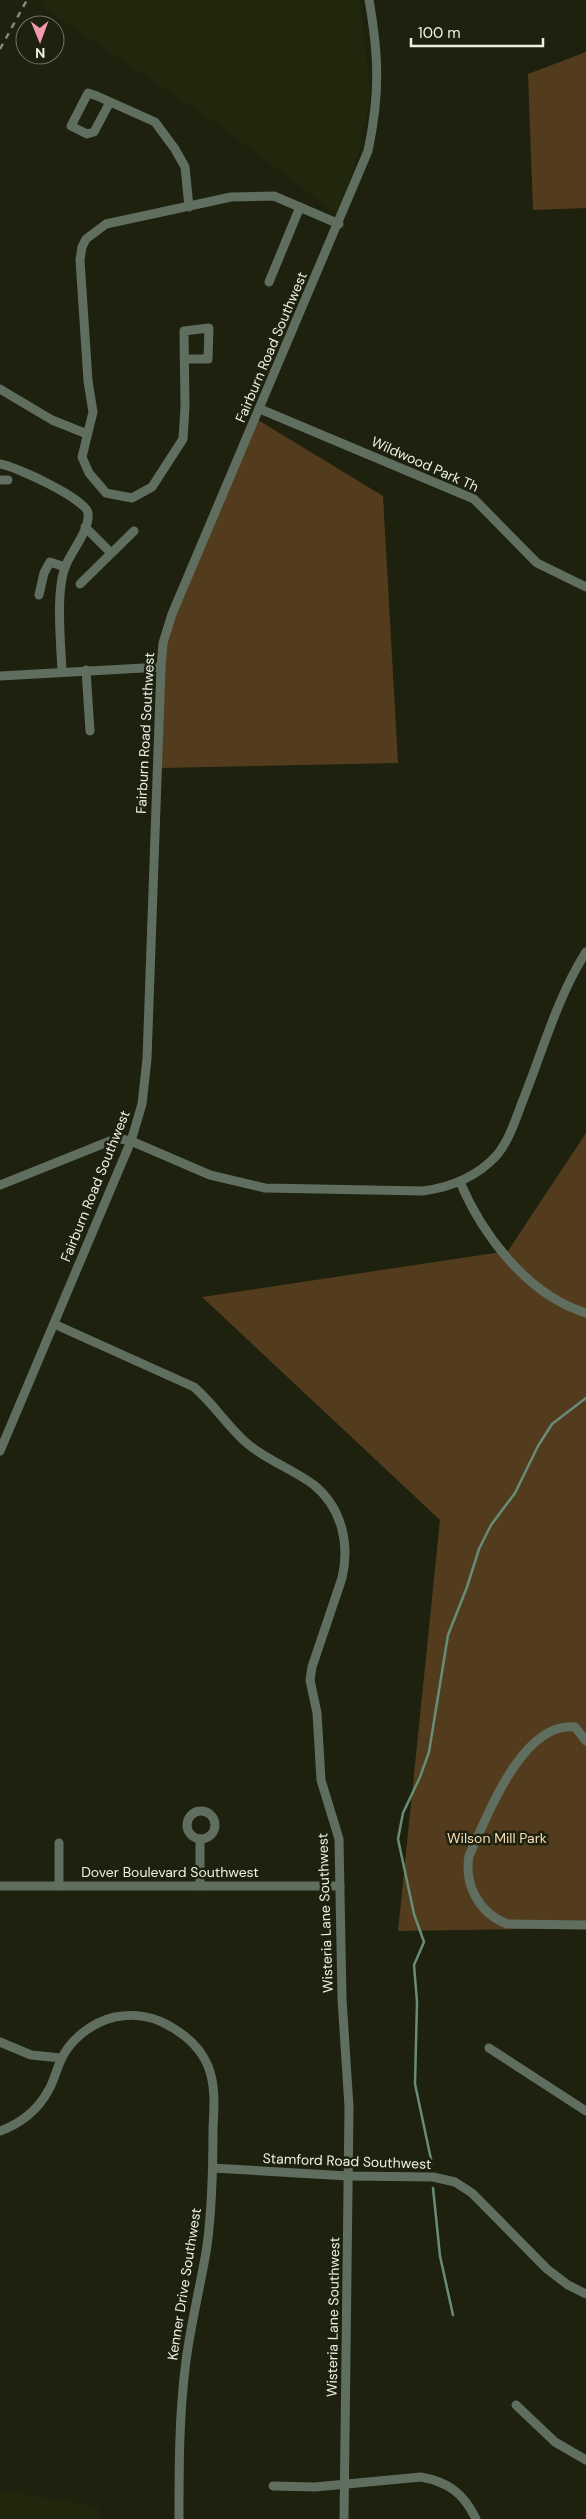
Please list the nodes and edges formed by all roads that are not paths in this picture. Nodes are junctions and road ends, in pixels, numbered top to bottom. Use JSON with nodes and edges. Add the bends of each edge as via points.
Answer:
{"nodes":[{"id":1,"x":369,"y":0,"type":"edge"},
{"id":2,"x":110,"y":102,"type":"junction"},
{"id":3,"x":189,"y":207,"type":"junction"},
{"id":4,"x":300,"y":207,"type":"junction"},
{"id":5,"x":339,"y":224,"type":"junction"},
{"id":6,"x":269,"y":282,"type":"dead end"},
{"id":7,"x":184,"y":359,"type":"dead end"},
{"id":8,"x":0,"y":389,"type":"edge"},
{"id":9,"x":260,"y":409,"type":"junction"},
{"id":10,"x":87,"y":434,"type":"junction"},
{"id":11,"x":0,"y":464,"type":"edge"},
{"id":12,"x":85,"y":527,"type":"junction"},
{"id":13,"x":134,"y":531,"type":"dead end"},
{"id":14,"x":111,"y":553,"type":"junction"},
{"id":15,"x":65,"y":567,"type":"junction"},
{"id":16,"x":80,"y":584,"type":"dead end"},
{"id":17,"x":586,"y":587,"type":"edge"},
{"id":18,"x":39,"y":595,"type":"dead end"},
{"id":19,"x":161,"y":667,"type":"junction"},
{"id":20,"x":86,"y":670,"type":"junction"},
{"id":21,"x":62,"y":672,"type":"junction"},
{"id":22,"x":0,"y":676,"type":"edge"},
{"id":23,"x":90,"y":731,"type":"dead end"},
{"id":24,"x":586,"y":952,"type":"edge"},
{"id":25,"x":131,"y":1141,"type":"junction"},
{"id":26,"x":460,"y":1182,"type":"junction"},
{"id":27,"x":0,"y":1185,"type":"edge"},
{"id":28,"x":586,"y":1313,"type":"edge"},
{"id":29,"x":54,"y":1324,"type":"junction"},
{"id":30,"x":0,"y":1451,"type":"edge"},
{"id":31,"x":586,"y":1741,"type":"edge"},
{"id":32,"x":200,"y":1839,"type":"dead end"},
{"id":33,"x":59,"y":1842,"type":"dead end"},
{"id":34,"x":0,"y":1886,"type":"edge"},
{"id":35,"x":59,"y":1886,"type":"junction"},
{"id":36,"x":200,"y":1886,"type":"junction"},
{"id":37,"x":340,"y":1886,"type":"junction"},
{"id":38,"x":586,"y":1925,"type":"edge"},
{"id":39,"x":0,"y":2042,"type":"edge"},
{"id":40,"x":489,"y":2048,"type":"dead end"},
{"id":41,"x":61,"y":2058,"type":"junction"},
{"id":42,"x":586,"y":2111,"type":"edge"},
{"id":43,"x":0,"y":2131,"type":"edge"},
{"id":44,"x":213,"y":2168,"type":"junction"},
{"id":45,"x":348,"y":2176,"type":"junction"},
{"id":46,"x":586,"y":2294,"type":"edge"},
{"id":47,"x":516,"y":2405,"type":"dead end"},
{"id":48,"x":586,"y":2460,"type":"edge"},
{"id":49,"x":345,"y":2485,"type":"junction"},
{"id":50,"x":274,"y":2486,"type":"dead end"},
{"id":51,"x":179,"y":2519,"type":"edge"},
{"id":52,"x":344,"y":2519,"type":"edge"},
{"id":53,"x":476,"y":2519,"type":"edge"}],
"edges":[{"from":1,"to":5,"type":"street","name":"Fairburn Road Southwest","via":[[376,38],[376,111],[368,151]]},
{"from":2,"to":2,"type":"street","via":[[88,93],[71,126],[87,134],[94,132]]},
{"from":2,"to":3,"type":"street","via":[[155,122],[176,149],[186,167]]},
{"from":3,"to":4,"type":"street","via":[[232,197],[274,196]]},
{"from":3,"to":10,"type":"street","via":[[106,224],[86,239],[82,247],[80,260],[88,381],[93,412]]},
{"from":4,"to":5,"type":"street"},
{"from":4,"to":6,"type":"street"},
{"from":5,"to":9,"type":"street","name":"Fairburn Road Southwest"},
{"from":7,"to":10,"type":"street","via":[[183,439],[152,487],[132,498],[119,497],[101,489],[82,457]]},
{"from":8,"to":10,"type":"street","via":[[52,420]]},
{"from":9,"to":17,"type":"street","name":"Wildwood Park Th","via":[[474,499],[537,563]]},
{"from":9,"to":19,"type":"street","name":"Fairburn Road Southwest","via":[[172,614],[163,643]]},
{"from":11,"to":12,"type":"street","via":[[83,504],[88,511]]},
{"from":12,"to":14,"type":"street"},
{"from":12,"to":15,"type":"street"},
{"from":13,"to":14,"type":"street"},
{"from":14,"to":16,"type":"street"},
{"from":15,"to":18,"type":"street","via":[[50,562]]},
{"from":15,"to":21,"type":"street","via":[[60,602]]},
{"from":19,"to":20,"type":"street"},
{"from":19,"to":25,"type":"street","name":"Fairburn Road Southwest","via":[[147,1059],[142,1104]]},
{"from":20,"to":21,"type":"street"},
{"from":20,"to":23,"type":"street"},
{"from":21,"to":22,"type":"street"},
{"from":24,"to":26,"type":"street","via":[[560,999],[508,1138],[488,1164]]},
{"from":25,"to":26,"type":"street","via":[[210,1175],[265,1188],[423,1191]]},
{"from":25,"to":27,"type":"street","via":[[110,1141]]},
{"from":25,"to":29,"type":"street","name":"Fairburn Road Southwest"},
{"from":26,"to":28,"type":"street","via":[[485,1227],[524,1276],[562,1302]]},
{"from":29,"to":30,"type":"street","name":"Fairburn Road Southwest"},
{"from":29,"to":37,"type":"street","name":"Wisteria Lane Southwest","via":[[194,1387],[212,1402],[247,1444],[313,1485],[338,1514],[345,1539],[345,1565],[310,1680],[317,1713],[321,1780],[339,1839]]},
{"from":31,"to":38,"type":"street","via":[[575,1727],[564,1726],[534,1742],[509,1773],[469,1856],[466,1871],[469,1884],[495,1920],[506,1924]]},
{"from":32,"to":36,"type":"street"},
{"from":33,"to":35,"type":"street"},
{"from":34,"to":35,"type":"street","name":"Dover Boulevard Southwest"},
{"from":35,"to":36,"type":"street","name":"Dover Boulevard Southwest"},
{"from":36,"to":37,"type":"street","name":"Dover Boulevard Southwest"},
{"from":37,"to":45,"type":"street","name":"Wisteria Lane Southwest"},
{"from":39,"to":41,"type":"street","via":[[31,2055]]},
{"from":40,"to":42,"type":"street"},
{"from":41,"to":43,"type":"street","name":"Kenner Drive Southwest","via":[[48,2091],[34,2111],[13,2127]]},
{"from":41,"to":44,"type":"street","name":"Kenner Drive Southwest","via":[[84,2032],[115,2018],[148,2017],[180,2032],[202,2055],[212,2080]]},
{"from":44,"to":45,"type":"street","name":"Stamford Road Southwest"},
{"from":44,"to":51,"type":"street","name":"Kenner Drive Southwest","via":[[207,2245],[185,2370],[179,2437]]},
{"from":45,"to":46,"type":"street","name":"Stamford Road Southwest","via":[[433,2177],[455,2182],[472,2193],[547,2269]]},
{"from":45,"to":49,"type":"street","name":"Wisteria Lane Southwest"},
{"from":47,"to":48,"type":"street","via":[[555,2442]]},
{"from":49,"to":50,"type":"street"},
{"from":49,"to":52,"type":"street","name":"Wisteria Lane Southwest"},
{"from":49,"to":53,"type":"street","via":[[421,2477],[437,2480],[454,2488]]}]}
